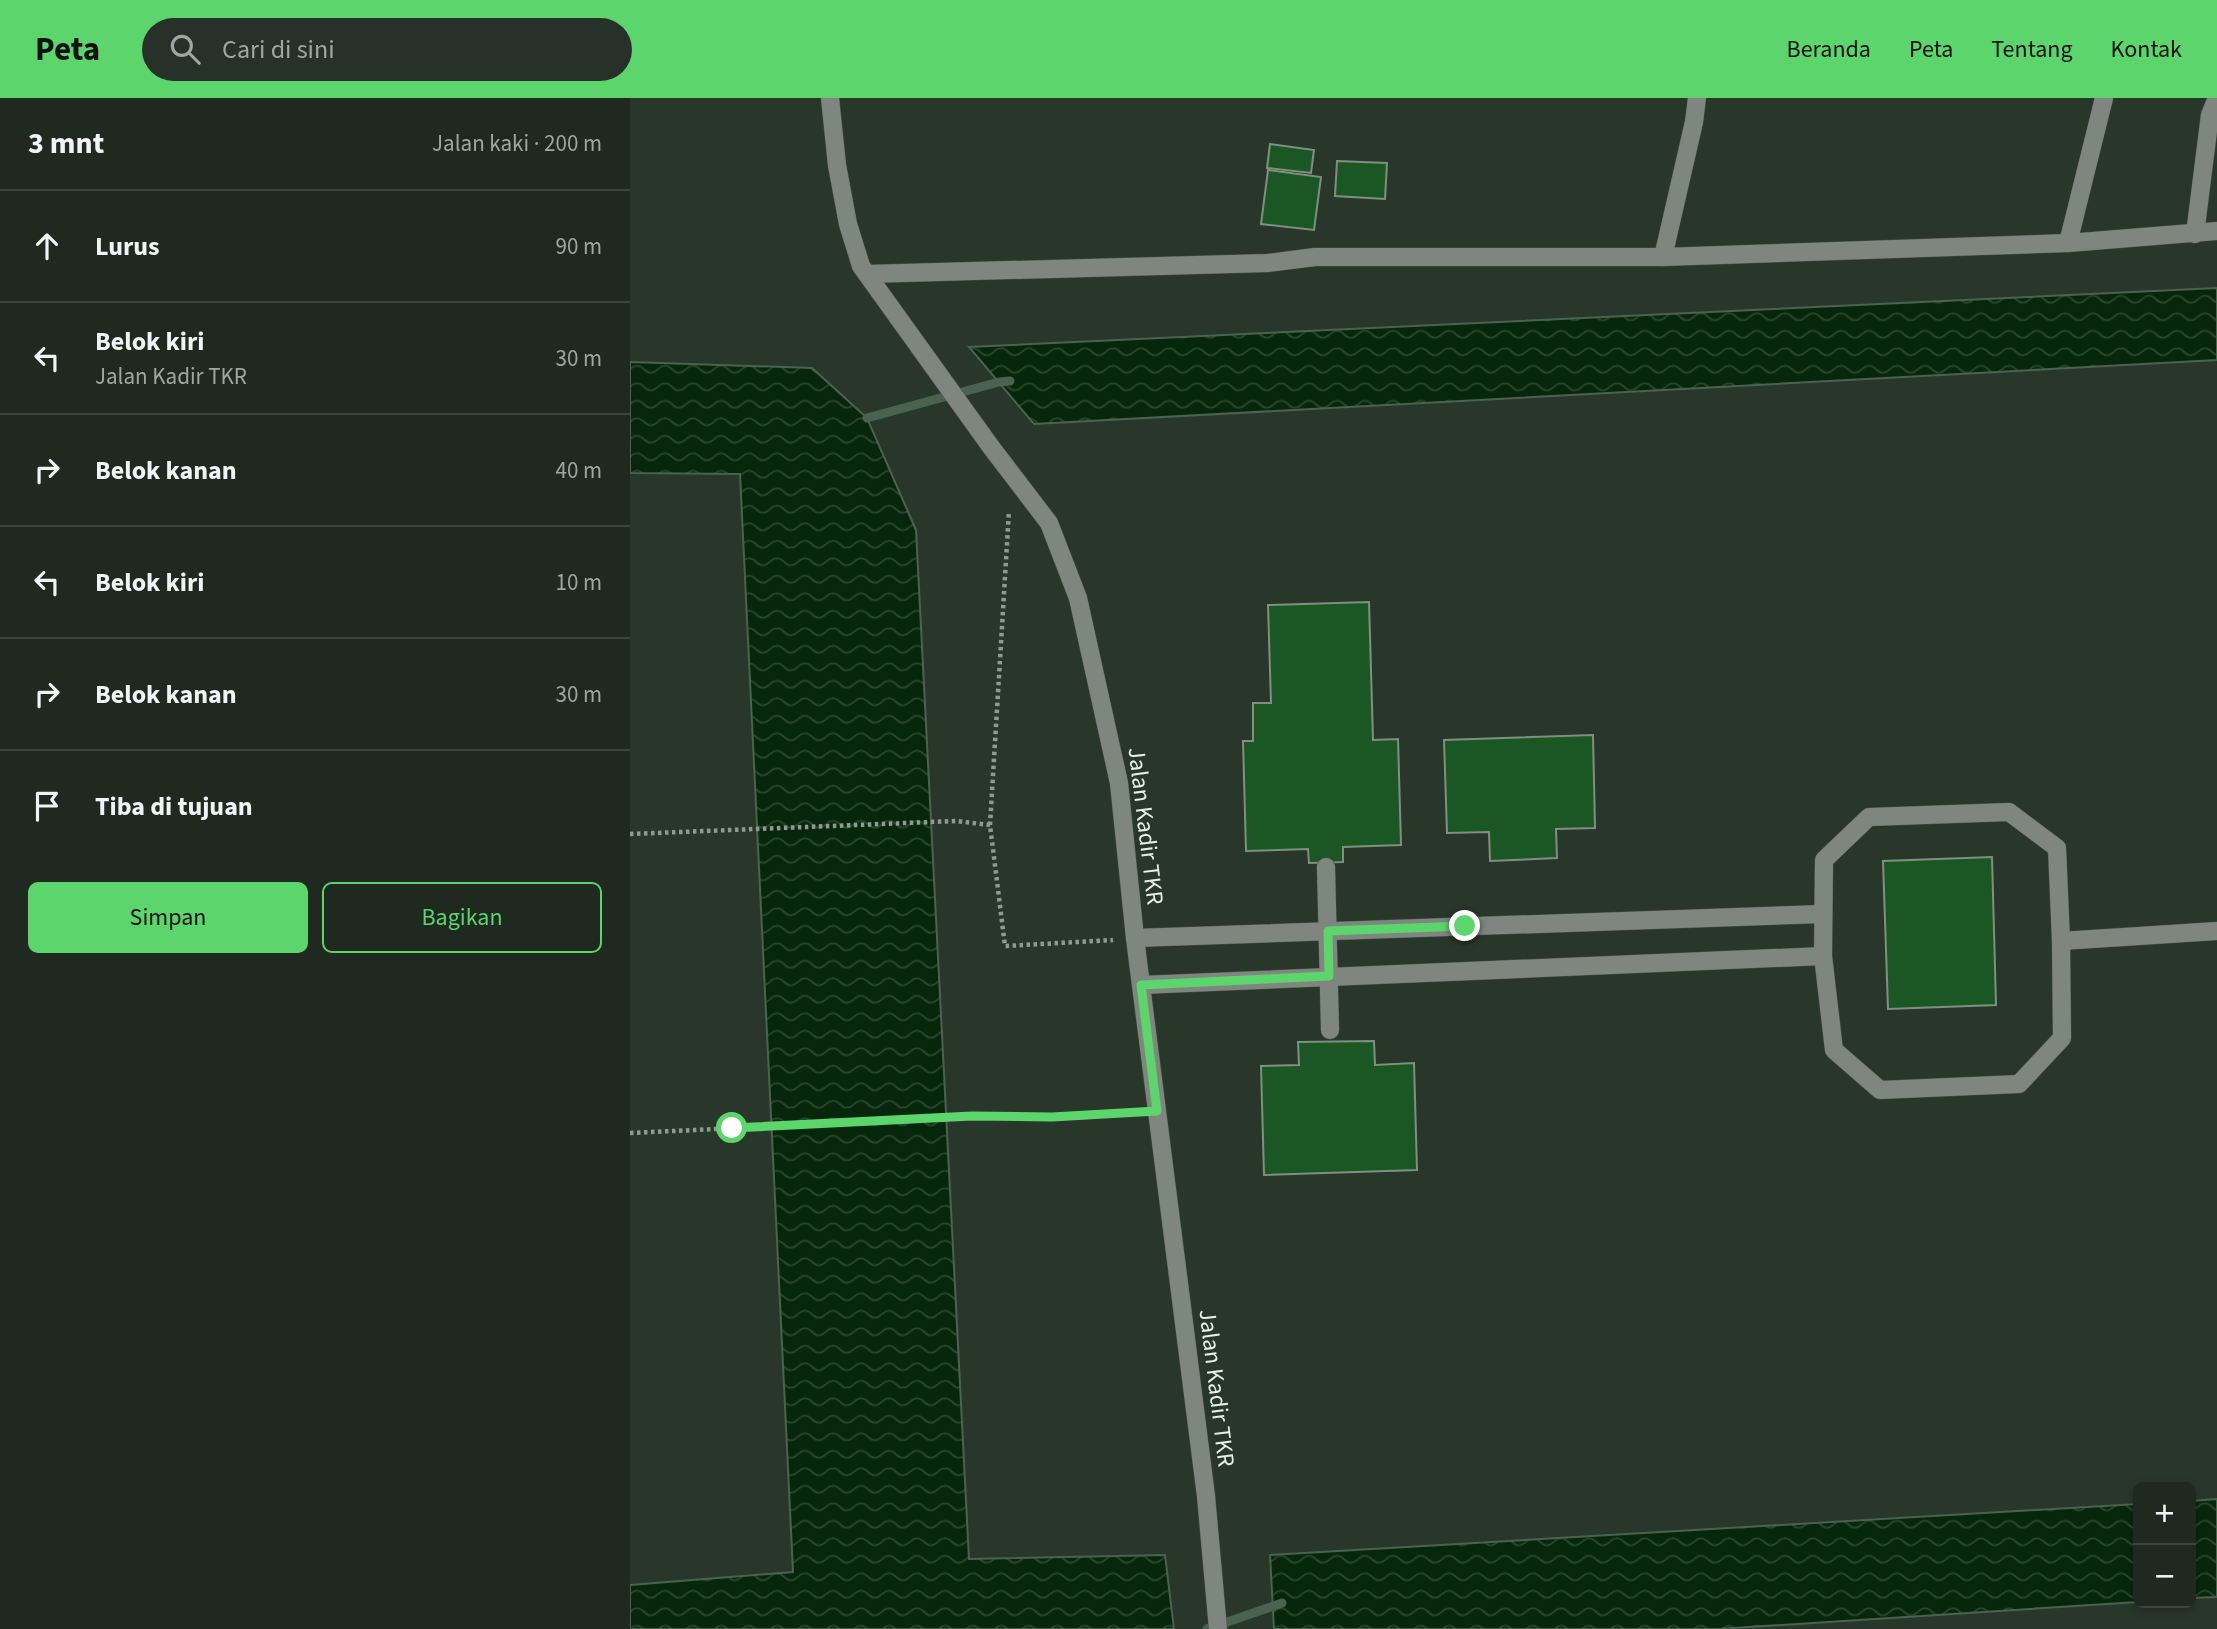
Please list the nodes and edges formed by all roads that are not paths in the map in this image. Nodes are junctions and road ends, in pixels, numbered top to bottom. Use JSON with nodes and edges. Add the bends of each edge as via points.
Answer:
{"nodes":[{"id":1,"x":830,"y":98,"type":"edge"},
{"id":2,"x":1697,"y":98,"type":"edge"},
{"id":3,"x":2104,"y":98,"type":"edge"},
{"id":4,"x":2217,"y":98,"type":"edge"},
{"id":5,"x":2217,"y":231,"type":"edge"},
{"id":6,"x":2195,"y":234,"type":"junction"},
{"id":7,"x":2068,"y":243,"type":"junction"},
{"id":8,"x":1663,"y":257,"type":"junction"},
{"id":9,"x":870,"y":279,"type":"junction"},
{"id":10,"x":1326,"y":867,"type":"dead end"},
{"id":11,"x":1823,"y":914,"type":"junction"},
{"id":12,"x":2217,"y":930,"type":"edge"},
{"id":13,"x":1328,"y":931,"type":"junction"},
{"id":14,"x":1135,"y":938,"type":"junction"},
{"id":15,"x":2060,"y":941,"type":"junction"},
{"id":16,"x":1823,"y":956,"type":"junction"},
{"id":17,"x":1329,"y":976,"type":"junction"},
{"id":18,"x":1141,"y":985,"type":"junction"},
{"id":19,"x":1330,"y":1030,"type":"dead end"},
{"id":20,"x":1218,"y":1629,"type":"edge"}],
"edges":[{"from":1,"to":9,"type":"street","name":"Jalan Kadir TKR","via":[[848,224],[861,266]]},
{"from":2,"to":8,"type":"street"},
{"from":3,"to":7,"type":"street"},
{"from":4,"to":6,"type":"street","via":[[2210,115]]},
{"from":5,"to":6,"type":"street"},
{"from":6,"to":7,"type":"street"},
{"from":7,"to":8,"type":"street"},
{"from":8,"to":9,"type":"street","via":[[1315,257],[1268,264]]},
{"from":9,"to":14,"type":"street","name":"Jalan Kadir TKR","via":[[1049,523],[1078,598],[1119,783]]},
{"from":10,"to":13,"type":"street"},
{"from":11,"to":13,"type":"street"},
{"from":11,"to":15,"type":"street","via":[[1824,860],[1869,817],[2009,811],[2057,848]]},
{"from":11,"to":16,"type":"street"},
{"from":12,"to":15,"type":"street"},
{"from":13,"to":14,"type":"street"},
{"from":13,"to":17,"type":"street"},
{"from":14,"to":18,"type":"street","name":"Jalan Kadir TKR"},
{"from":15,"to":16,"type":"street","via":[[2062,1038],[2019,1084],[1880,1090],[1834,1050]]},
{"from":16,"to":17,"type":"street"},
{"from":17,"to":18,"type":"street"},
{"from":17,"to":19,"type":"street"},
{"from":18,"to":20,"type":"street","name":"Jalan Kadir TKR","via":[[1206,1496]]}]}
